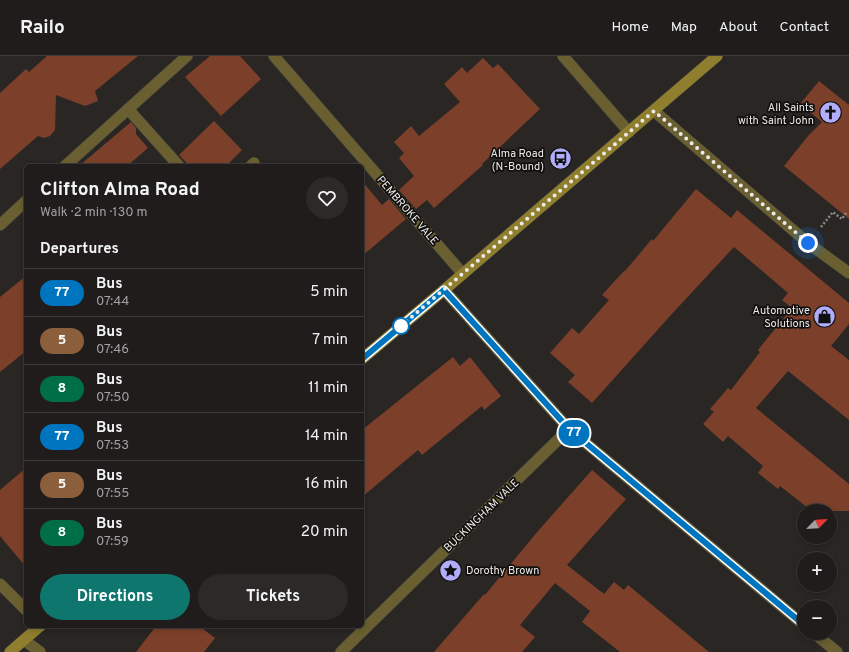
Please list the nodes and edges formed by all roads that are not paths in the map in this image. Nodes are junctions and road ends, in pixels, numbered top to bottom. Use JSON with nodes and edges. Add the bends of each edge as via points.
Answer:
{"nodes":[{"id":1,"x":187,"y":56,"type":"edge"},
{"id":2,"x":274,"y":56,"type":"edge"},
{"id":3,"x":562,"y":56,"type":"edge"},
{"id":4,"x":717,"y":56,"type":"edge"},
{"id":5,"x":128,"y":109,"type":"junction"},
{"id":6,"x":654,"y":111,"type":"junction"},
{"id":7,"x":629,"y":132,"type":"junction"},
{"id":8,"x":67,"y":164,"type":"edge"},
{"id":9,"x":177,"y":164,"type":"edge"},
{"id":10,"x":24,"y":203,"type":"edge"},
{"id":11,"x":0,"y":225,"type":"edge"},
{"id":12,"x":849,"y":273,"type":"edge"},
{"id":13,"x":463,"y":274,"type":"junction"},
{"id":14,"x":444,"y":290,"type":"junction"},
{"id":15,"x":364,"y":357,"type":"edge"},
{"id":16,"x":569,"y":429,"type":"junction"},
{"id":17,"x":0,"y":584,"type":"edge"},
{"id":18,"x":24,"y":608,"type":"edge"},
{"id":19,"x":797,"y":619,"type":"edge"},
{"id":20,"x":38,"y":628,"type":"edge"},
{"id":21,"x":24,"y":640,"type":"junction"},
{"id":22,"x":822,"y":640,"type":"edge"},
{"id":23,"x":10,"y":652,"type":"edge"},
{"id":24,"x":40,"y":652,"type":"edge"},
{"id":25,"x":341,"y":652,"type":"edge"},
{"id":26,"x":837,"y":652,"type":"edge"}],
"edges":[{"from":1,"to":5,"type":"street"},
{"from":2,"to":13,"type":"street","name":"PEMBROKE VALE"},
{"from":3,"to":7,"type":"street"},
{"from":4,"to":6,"type":"main road"},
{"from":5,"to":8,"type":"street"},
{"from":5,"to":9,"type":"street"},
{"from":6,"to":7,"type":"main road"},
{"from":6,"to":12,"type":"street","via":[[808,243]]},
{"from":7,"to":13,"type":"main road"},
{"from":10,"to":11,"type":"street"},
{"from":13,"to":14,"type":"main road"},
{"from":14,"to":15,"type":"main road"},
{"from":14,"to":16,"type":"street"},
{"from":16,"to":19,"type":"street"},
{"from":16,"to":25,"type":"street","name":"BUCKINGHAM VALE"},
{"from":17,"to":18,"type":"street"},
{"from":20,"to":21,"type":"main road"},
{"from":21,"to":23,"type":"main road"},
{"from":21,"to":24,"type":"street"},
{"from":22,"to":26,"type":"street"}]}
